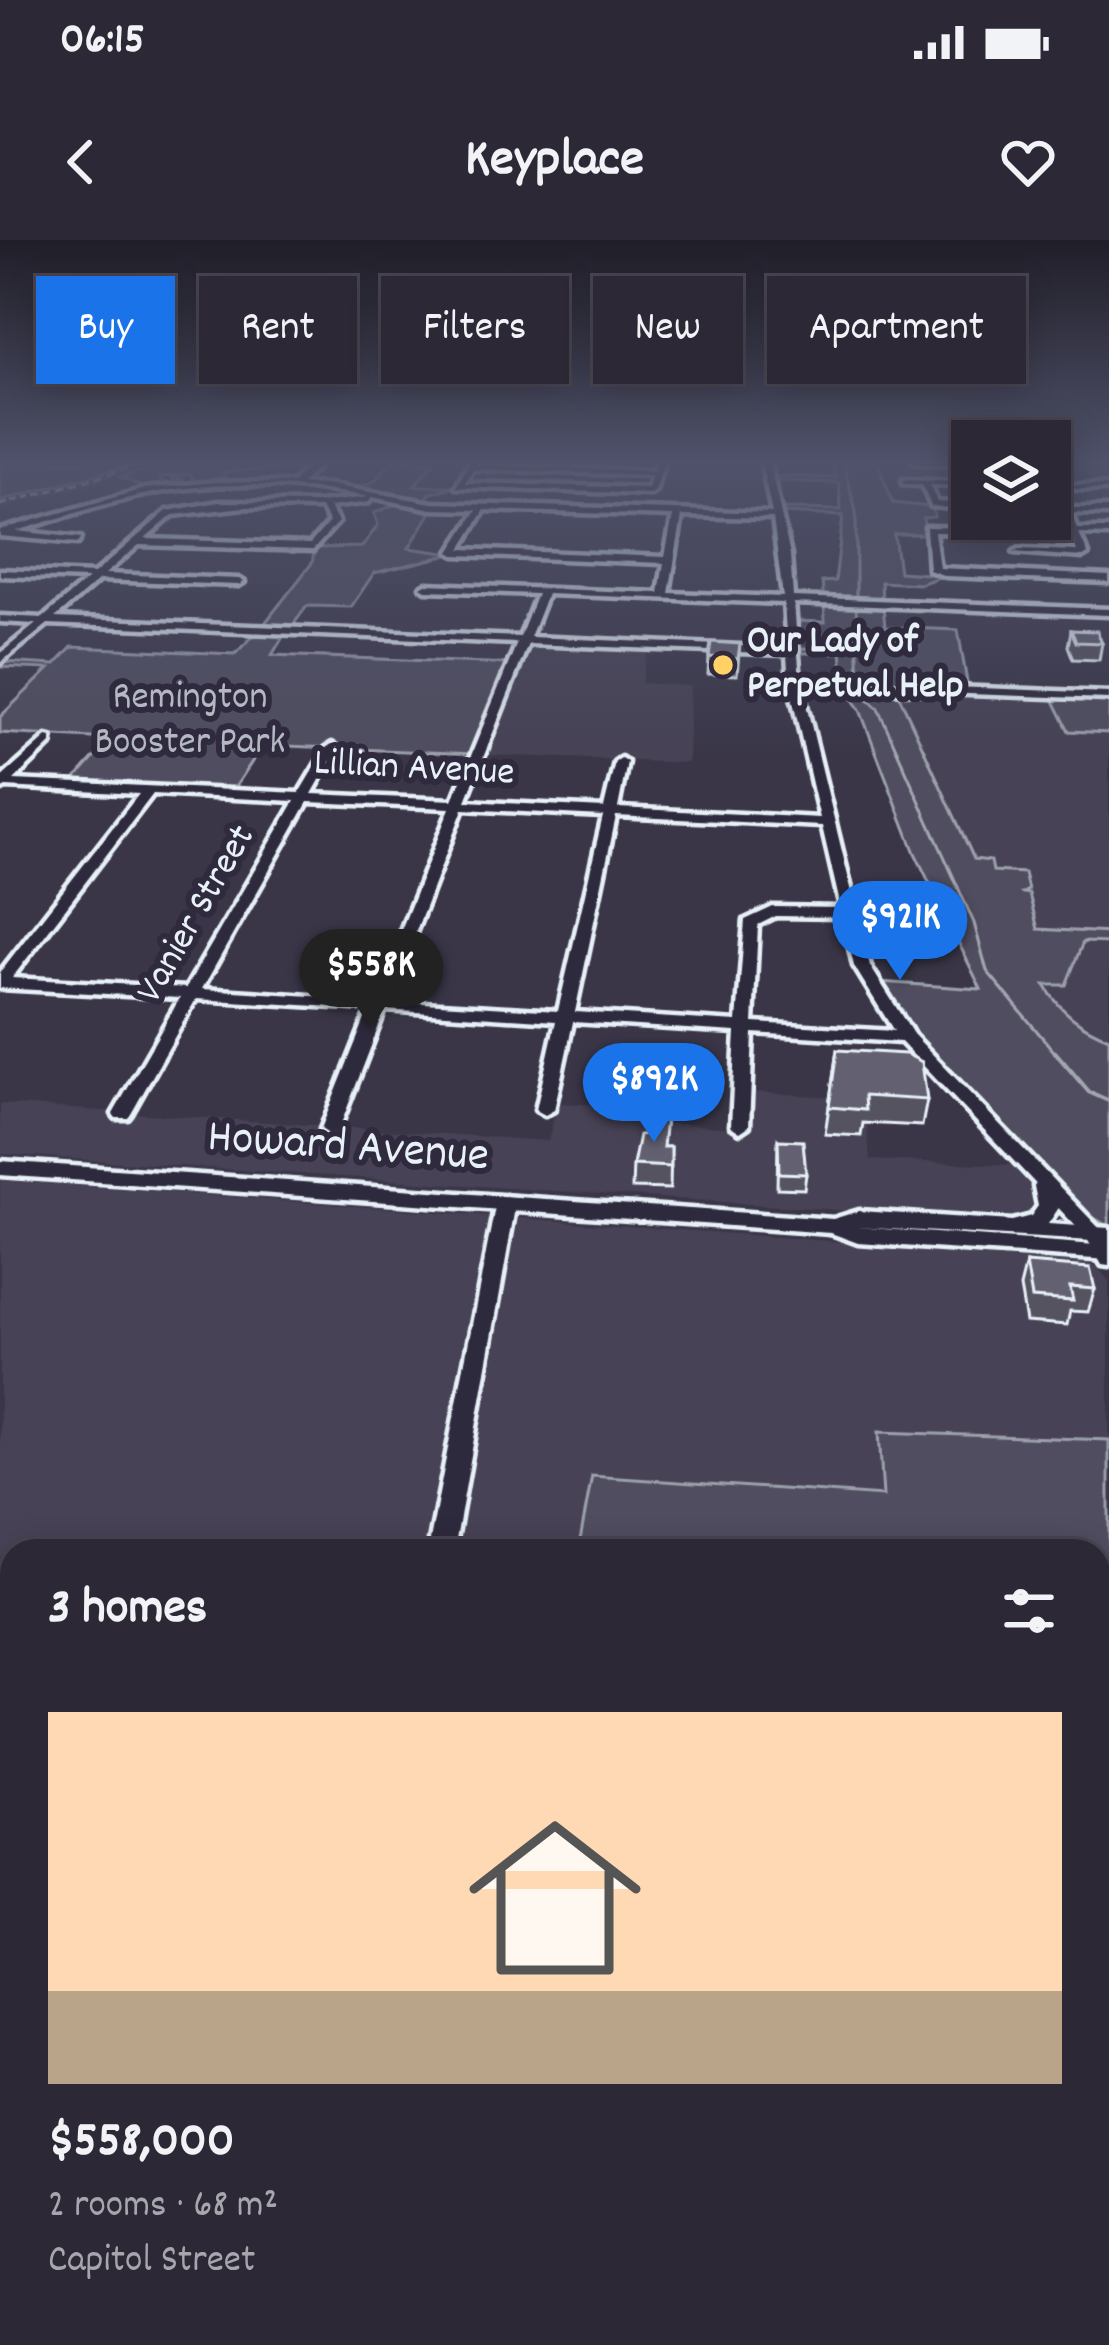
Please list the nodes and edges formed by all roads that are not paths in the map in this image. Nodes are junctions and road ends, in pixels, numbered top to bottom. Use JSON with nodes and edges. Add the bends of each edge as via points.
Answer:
{"nodes":[{"id":1,"x":116,"y":559,"type":"edge"},
{"id":2,"x":649,"y":559,"type":"edge"},
{"id":3,"x":783,"y":559,"type":"edge"},
{"id":4,"x":933,"y":559,"type":"edge"},
{"id":5,"x":670,"y":560,"type":"joint"},
{"id":6,"x":0,"y":573,"type":"edge"},
{"id":7,"x":96,"y":577,"type":"junction"},
{"id":8,"x":1109,"y":579,"type":"edge"},
{"id":9,"x":239,"y":582,"type":"dead end"},
{"id":10,"x":426,"y":587,"type":"dead end"},
{"id":11,"x":543,"y":591,"type":"junction"},
{"id":12,"x":663,"y":596,"type":"junction"},
{"id":13,"x":788,"y":600,"type":"junction"},
{"id":14,"x":1109,"y":612,"type":"edge"},
{"id":15,"x":0,"y":619,"type":"edge"},
{"id":16,"x":44,"y":621,"type":"junction"},
{"id":17,"x":524,"y":640,"type":"junction"},
{"id":18,"x":789,"y":651,"type":"junction"},
{"id":19,"x":0,"y":660,"type":"edge"},
{"id":20,"x":795,"y":684,"type":"junction"},
{"id":21,"x":1109,"y":696,"type":"edge"},
{"id":22,"x":47,"y":740,"type":"dead end"},
{"id":23,"x":332,"y":748,"type":"dead end"},
{"id":24,"x":620,"y":761,"type":"dead end"},
{"id":25,"x":1,"y":784,"type":"edge"},
{"id":26,"x":149,"y":790,"type":"junction"},
{"id":27,"x":303,"y":798,"type":"junction"},
{"id":28,"x":460,"y":805,"type":"junction"},
{"id":29,"x":610,"y":812,"type":"junction"},
{"id":30,"x":824,"y":822,"type":"junction"},
{"id":31,"x":848,"y":913,"type":"junction"},
{"id":32,"x":0,"y":982,"type":"edge"},
{"id":33,"x":191,"y":993,"type":"junction"},
{"id":34,"x":381,"y":1005,"type":"junction"},
{"id":35,"x":566,"y":1016,"type":"junction"},
{"id":36,"x":745,"y":1027,"type":"junction"},
{"id":37,"x":906,"y":1037,"type":"junction"},
{"id":38,"x":545,"y":1110,"type":"dead end"},
{"id":39,"x":122,"y":1114,"type":"dead end"},
{"id":40,"x":740,"y":1126,"type":"dead end"},
{"id":41,"x":330,"y":1129,"type":"dead end"},
{"id":42,"x":0,"y":1168,"type":"edge"},
{"id":43,"x":1045,"y":1186,"type":"junction"},
{"id":44,"x":506,"y":1202,"type":"junction"},
{"id":45,"x":835,"y":1226,"type":"junction"},
{"id":46,"x":1010,"y":1228,"type":"junction"},
{"id":47,"x":1105,"y":1247,"type":"edge"},
{"id":48,"x":443,"y":1539,"type":"edge"}],
"edges":[{"from":1,"to":7,"type":"street"},
{"from":2,"to":5,"type":"street"},
{"from":3,"to":13,"type":"street"},
{"from":4,"to":8,"type":"street","via":[[939,571]]},
{"from":5,"to":12,"type":"street"},
{"from":6,"to":7,"type":"street"},
{"from":7,"to":9,"type":"street"},
{"from":7,"to":16,"type":"street"},
{"from":10,"to":11,"type":"street"},
{"from":11,"to":12,"type":"street"},
{"from":11,"to":17,"type":"street"},
{"from":12,"to":13,"type":"street"},
{"from":13,"to":14,"type":"street"},
{"from":13,"to":18,"type":"street"},
{"from":15,"to":16,"type":"street"},
{"from":16,"to":17,"type":"street"},
{"from":16,"to":19,"type":"street"},
{"from":17,"to":18,"type":"street"},
{"from":17,"to":28,"type":"street"},
{"from":18,"to":20,"type":"street"},
{"from":20,"to":21,"type":"street"},
{"from":20,"to":30,"type":"street"},
{"from":22,"to":25,"type":"street"},
{"from":23,"to":27,"type":"street","name":"Vanier Street"},
{"from":24,"to":29,"type":"street"},
{"from":25,"to":26,"type":"street","name":"Lillian Avenue"},
{"from":26,"to":27,"type":"street","name":"Lillian Avenue"},
{"from":26,"to":32,"type":"street"},
{"from":27,"to":28,"type":"street","name":"Lillian Avenue"},
{"from":27,"to":33,"type":"street","name":"Vanier Street"},
{"from":28,"to":29,"type":"street","name":"Lillian Avenue"},
{"from":28,"to":34,"type":"street"},
{"from":29,"to":30,"type":"street","name":"Lillian Avenue"},
{"from":29,"to":35,"type":"street"},
{"from":30,"to":31,"type":"street"},
{"from":31,"to":36,"type":"street","via":[[773,911],[750,923]]},
{"from":31,"to":37,"type":"street","via":[[862,966]]},
{"from":32,"to":33,"type":"street"},
{"from":33,"to":34,"type":"street"},
{"from":33,"to":39,"type":"street","name":"Vanier Street"},
{"from":34,"to":35,"type":"street"},
{"from":34,"to":41,"type":"street"},
{"from":35,"to":36,"type":"street"},
{"from":35,"to":38,"type":"street"},
{"from":36,"to":37,"type":"street"},
{"from":36,"to":40,"type":"street"},
{"from":37,"to":43,"type":"street"},
{"from":42,"to":44,"type":"main road","name":"Howard Avenue"},
{"from":43,"to":46,"type":"main road","via":[[1049,1206],[1040,1221]]},
{"from":43,"to":47,"type":"street"},
{"from":44,"to":45,"type":"main road","name":"Howard Avenue"},
{"from":44,"to":48,"type":"street"},
{"from":45,"to":46,"type":"main road","name":"Howard Avenue","via":[[860,1218]]},
{"from":45,"to":47,"type":"main road","name":"Howard Avenue","via":[[858,1236]]},
{"from":46,"to":47,"type":"main road","name":"Howard Avenue"}]}
